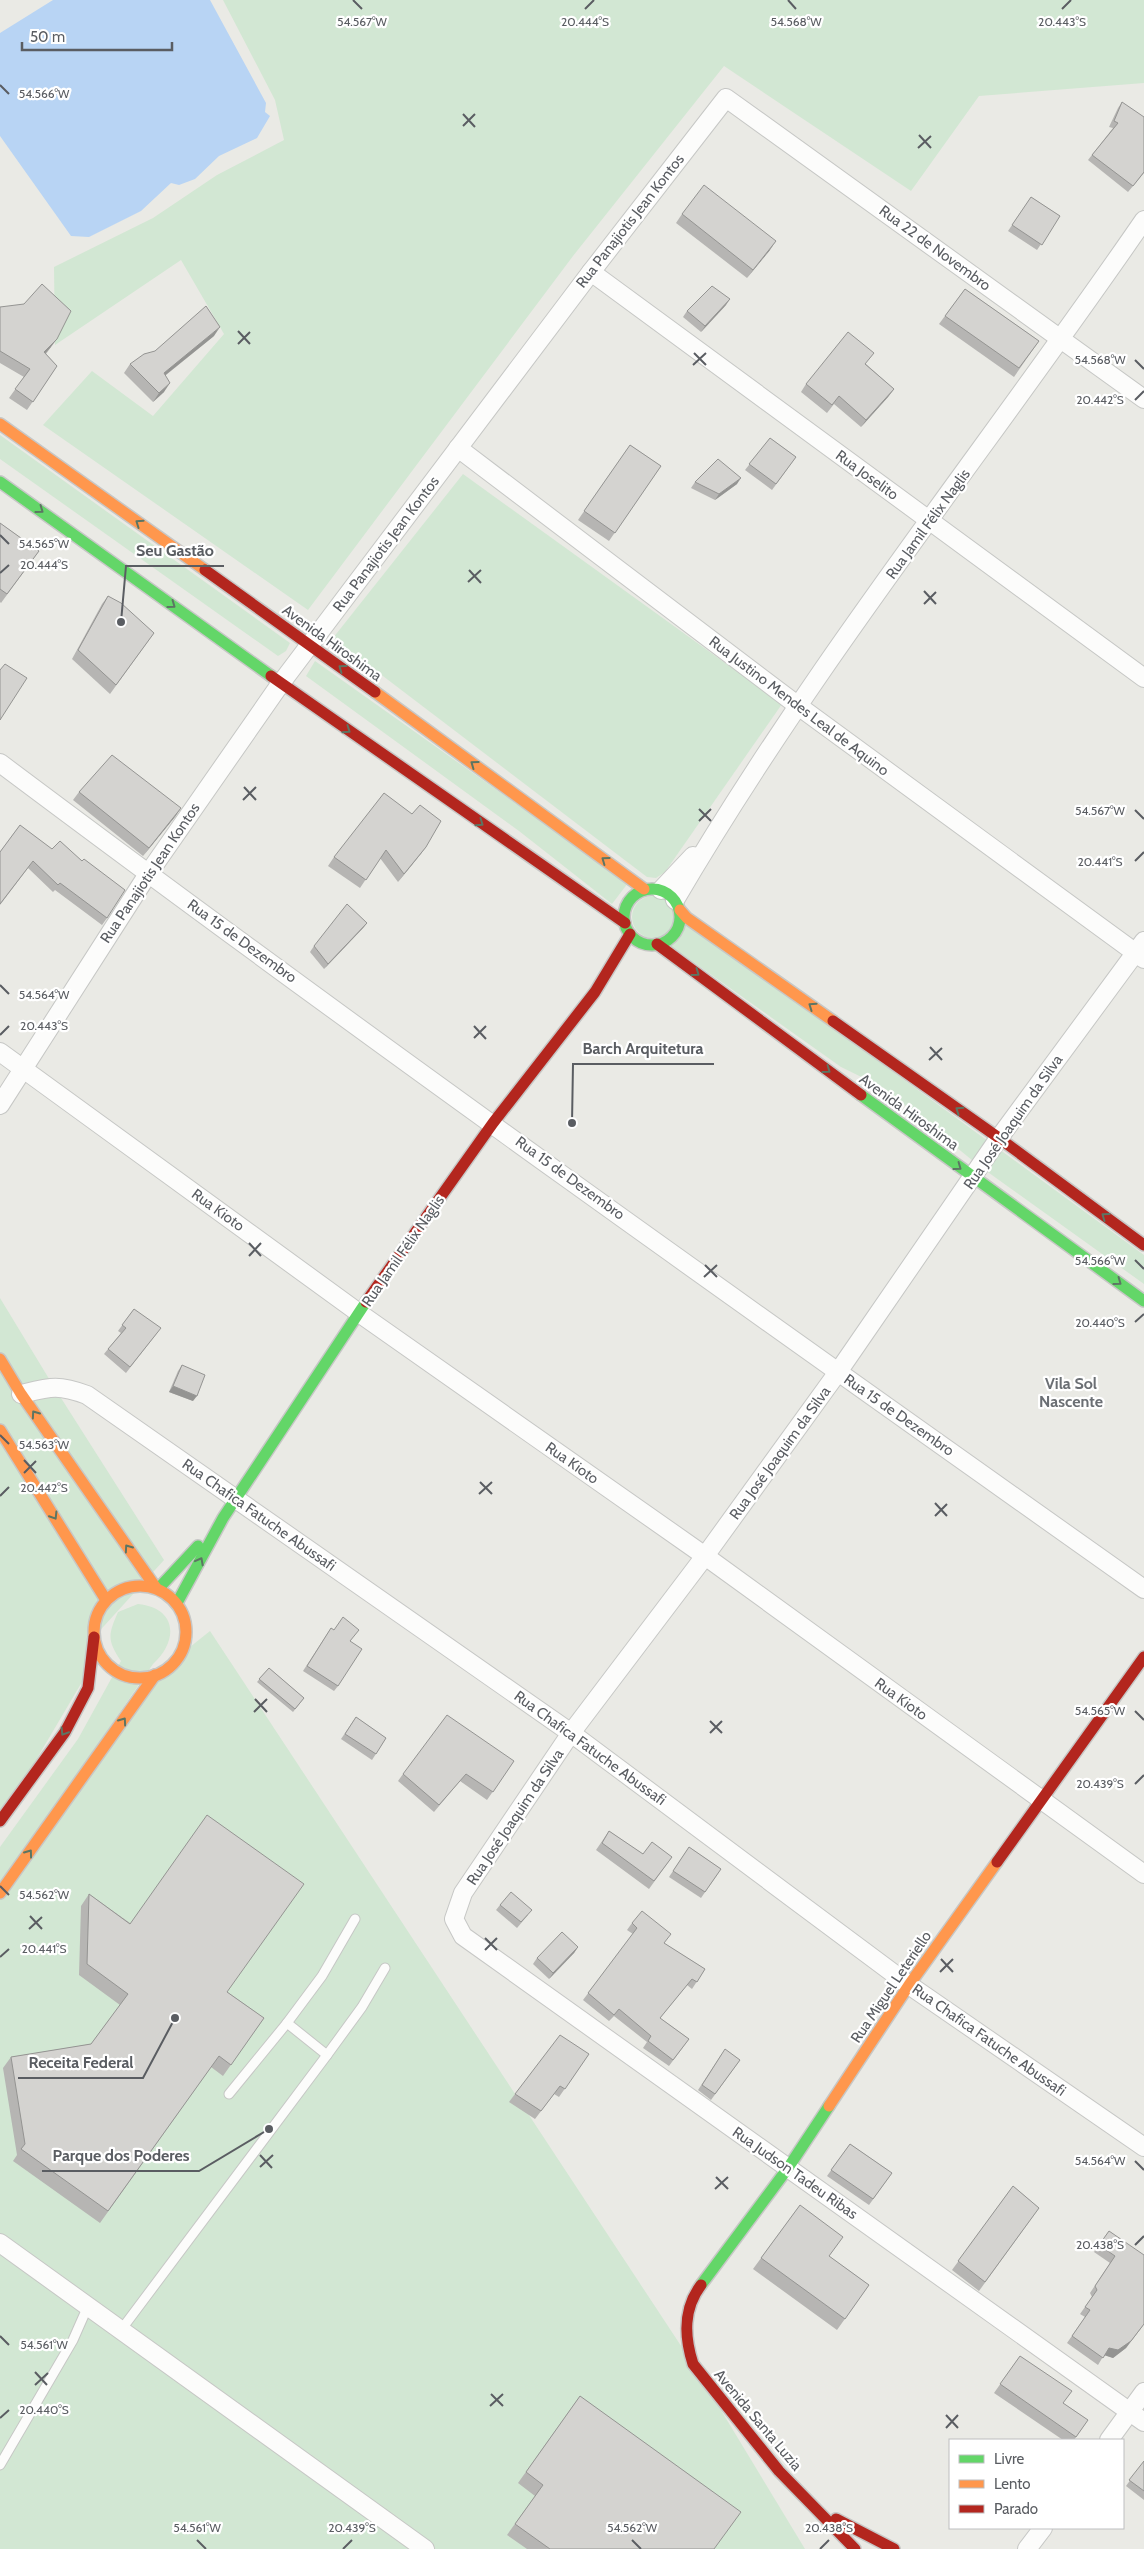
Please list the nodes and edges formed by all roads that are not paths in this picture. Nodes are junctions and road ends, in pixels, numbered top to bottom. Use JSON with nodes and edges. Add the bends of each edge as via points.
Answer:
{"nodes":[{"id":1,"x":726,"y":98,"type":"joint"},
{"id":2,"x":1144,"y":220,"type":"edge"},
{"id":3,"x":591,"y":272,"type":"junction"},
{"id":4,"x":1062,"y":339,"type":"junction"},
{"id":5,"x":1144,"y":399,"type":"edge"},
{"id":6,"x":0,"y":424,"type":"edge"},
{"id":7,"x":458,"y":448,"type":"junction"},
{"id":8,"x":0,"y":482,"type":"edge"},
{"id":9,"x":930,"y":522,"type":"junction"},
{"id":10,"x":310,"y":645,"type":"junction"},
{"id":11,"x":1144,"y":678,"type":"edge"},
{"id":12,"x":281,"y":683,"type":"junction"},
{"id":13,"x":797,"y":705,"type":"junction"},
{"id":14,"x":0,"y":763,"type":"edge"},
{"id":15,"x":716,"y":830,"type":"junction"},
{"id":16,"x":148,"y":874,"type":"junction"},
{"id":17,"x":652,"y":890,"type":"junction"},
{"id":18,"x":678,"y":905,"type":"junction"},
{"id":19,"x":627,"y":929,"type":"junction"},
{"id":20,"x":645,"y":944,"type":"junction"},
{"id":21,"x":657,"y":944,"type":"junction"},
{"id":22,"x":1141,"y":951,"type":"edge"},
{"id":23,"x":636,"y":956,"type":"dead end"},
{"id":24,"x":622,"y":968,"type":"dead end"},
{"id":25,"x":595,"y":992,"type":"junction"},
{"id":26,"x":0,"y":1052,"type":"edge"},
{"id":27,"x":23,"y":1068,"type":"junction"},
{"id":28,"x":0,"y":1105,"type":"edge"},
{"id":29,"x":493,"y":1123,"type":"junction"},
{"id":30,"x":999,"y":1138,"type":"junction"},
{"id":31,"x":973,"y":1178,"type":"junction"},
{"id":32,"x":1144,"y":1245,"type":"edge"},
{"id":33,"x":1144,"y":1301,"type":"edge"},
{"id":34,"x":359,"y":1313,"type":"junction"},
{"id":35,"x":0,"y":1359,"type":"edge"},
{"id":36,"x":838,"y":1372,"type":"junction"},
{"id":37,"x":21,"y":1394,"type":"junction"},
{"id":38,"x":0,"y":1430,"type":"edge"},
{"id":39,"x":237,"y":1499,"type":"junction"},
{"id":40,"x":223,"y":1518,"type":"junction"},
{"id":41,"x":705,"y":1556,"type":"junction"},
{"id":42,"x":157,"y":1588,"type":"junction"},
{"id":43,"x":1144,"y":1588,"type":"edge"},
{"id":44,"x":106,"y":1600,"type":"junction"},
{"id":45,"x":177,"y":1603,"type":"junction"},
{"id":46,"x":94,"y":1637,"type":"junction"},
{"id":47,"x":1144,"y":1657,"type":"edge"},
{"id":48,"x":155,"y":1675,"type":"junction"},
{"id":49,"x":571,"y":1733,"type":"junction"},
{"id":50,"x":1041,"y":1801,"type":"junction"},
{"id":51,"x":0,"y":1821,"type":"edge"},
{"id":52,"x":1144,"y":1874,"type":"edge"},
{"id":53,"x":0,"y":1893,"type":"edge"},
{"id":54,"x":454,"y":1919,"type":"joint"},
{"id":55,"x":355,"y":1920,"type":"dead end"},
{"id":56,"x":385,"y":1968,"type":"dead end"},
{"id":57,"x":909,"y":1984,"type":"junction"},
{"id":58,"x":287,"y":2023,"type":"junction"},
{"id":59,"x":327,"y":2055,"type":"junction"},
{"id":60,"x":229,"y":2094,"type":"dead end"},
{"id":61,"x":1144,"y":2147,"type":"edge"},
{"id":62,"x":788,"y":2168,"type":"junction"},
{"id":63,"x":0,"y":2243,"type":"edge"},
{"id":64,"x":88,"y":2306,"type":"junction"},
{"id":65,"x":120,"y":2330,"type":"junction"},
{"id":66,"x":686,"y":2343,"type":"joint"},
{"id":67,"x":1144,"y":2392,"type":"edge"},
{"id":68,"x":1137,"y":2417,"type":"edge"},
{"id":69,"x":1110,"y":2439,"type":"edge"},
{"id":70,"x":0,"y":2466,"type":"edge"},
{"id":71,"x":817,"y":2509,"type":"junction"},
{"id":72,"x":1042,"y":2529,"type":"edge"},
{"id":73,"x":424,"y":2549,"type":"edge"},
{"id":74,"x":855,"y":2549,"type":"edge"},
{"id":75,"x":894,"y":2549,"type":"edge"},
{"id":76,"x":1027,"y":2549,"type":"edge"}],
"edges":[{"from":1,"to":3,"type":"street","name":"Rua Panajiotis Jean Kontos"},
{"from":1,"to":4,"type":"street","name":"Rua 22 de Novembro"},
{"from":2,"to":4,"type":"street","name":"Rua Jamil Félix Naglis"},
{"from":3,"to":7,"type":"street","name":"Rua Panajiotis Jean Kontos"},
{"from":3,"to":9,"type":"street","name":"Rua Joselito"},
{"from":4,"to":5,"type":"street","name":"Rua 22 de Novembro"},
{"from":4,"to":9,"type":"street","name":"Rua Jamil Félix Naglis"},
{"from":10,"to":6,"type":"main road","name":"Avenida Hiroshima","one_way":true},
{"from":7,"to":10,"type":"street","name":"Rua Panajiotis Jean Kontos"},
{"from":7,"to":13,"type":"street","name":"Rua Justino Mendes Leal de Aquino"},
{"from":8,"to":12,"type":"main road","one_way":true},
{"from":9,"to":11,"type":"street","name":"Rua Joselito"},
{"from":9,"to":13,"type":"street","name":"Rua Jamil Félix Naglis"},
{"from":10,"to":12,"type":"street","name":"Rua Panajiotis Jean Kontos"},
{"from":17,"to":10,"type":"main road","name":"Avenida Hiroshima","one_way":true},
{"from":12,"to":16,"type":"street","name":"Rua Panajiotis Jean Kontos"},
{"from":12,"to":19,"type":"main road","one_way":true},
{"from":13,"to":15,"type":"street","name":"Rua Jamil Félix Naglis"},
{"from":13,"to":22,"type":"street","name":"Rua Justino Mendes Leal de Aquino"},
{"from":14,"to":16,"type":"street","name":"Rua 15 de Dezembro"},
{"from":15,"to":17,"type":"street","name":"Rua Jamil Félix Naglis"},
{"from":15,"to":18,"type":"street","name":"Rua Jamil Félix Naglis"},
{"from":16,"to":27,"type":"street","name":"Rua Panajiotis Jean Kontos"},
{"from":16,"to":29,"type":"street","name":"Rua 15 de Dezembro"},
{"from":17,"to":18,"type":"main road"},
{"from":17,"to":19,"type":"main road","via":[[636,893],[626,906]]},
{"from":18,"to":21,"type":"main road","via":[[680,919],[673,936]]},
{"from":30,"to":18,"type":"main road","name":"Avenida Hiroshima","one_way":true,"via":[[695,923]]},
{"from":19,"to":20,"type":"main road"},
{"from":19,"to":25,"type":"main road","name":"Rua Jamil Félix Naglis"},
{"from":20,"to":21,"type":"main road"},
{"from":20,"to":23,"type":"main road"},
{"from":21,"to":31,"type":"main road","name":"Avenida Hiroshima","one_way":true},
{"from":22,"to":30,"type":"street","name":"Rua José Joaquim da Silva"},
{"from":24,"to":25,"type":"main road","name":"Rua Jamil Félix Naglis"},
{"from":25,"to":29,"type":"main road","name":"Rua Jamil Félix Naglis"},
{"from":26,"to":27,"type":"street","name":"Rua Kioto"},
{"from":27,"to":28,"type":"street","name":"Rua Panajiotis Jean Kontos"},
{"from":27,"to":34,"type":"street","name":"Rua Kioto"},
{"from":29,"to":34,"type":"main road","name":"Rua Jamil Félix Naglis"},
{"from":29,"to":36,"type":"street","name":"Rua 15 de Dezembro"},
{"from":30,"to":31,"type":"street","name":"Rua José Joaquim da Silva"},
{"from":32,"to":30,"type":"main road","name":"Avenida Hiroshima","one_way":true},
{"from":31,"to":33,"type":"main road","name":"Avenida Hiroshima","one_way":true},
{"from":31,"to":36,"type":"street","name":"Rua José Joaquim da Silva"},
{"from":34,"to":39,"type":"main road","name":"Rua Jamil Félix Naglis"},
{"from":34,"to":41,"type":"street","name":"Rua Kioto"},
{"from":35,"to":37,"type":"main road"},
{"from":36,"to":41,"type":"street","name":"Rua José Joaquim da Silva"},
{"from":36,"to":43,"type":"street","name":"Rua 15 de Dezembro"},
{"from":37,"to":39,"type":"street","name":"Rua Chafica Fatuche Abussafi","via":[[47,1387],[65,1387],[87,1395]]},
{"from":42,"to":37,"type":"main road","one_way":true},
{"from":38,"to":44,"type":"main road","one_way":true},
{"from":39,"to":40,"type":"main road","name":"Rua Jamil Félix Naglis"},
{"from":39,"to":49,"type":"street","name":"Rua Chafica Fatuche Abussafi"},
{"from":40,"to":42,"type":"main road","name":"Rua Jamil Félix Naglis"},
{"from":45,"to":40,"type":"main road","name":"Rua Jamil Félix Naglis","one_way":true},
{"from":41,"to":49,"type":"street","name":"Rua José Joaquim da Silva"},
{"from":41,"to":50,"type":"street","name":"Rua Kioto"},
{"from":42,"to":44,"type":"main road","via":[[138,1585],[121,1589]]},
{"from":42,"to":45,"type":"main road"},
{"from":44,"to":46,"type":"main road","via":[[96,1617]]},
{"from":45,"to":48,"type":"main road","via":[[185,1619],[186,1636],[181,1653],[170,1667]]},
{"from":46,"to":48,"type":"main road","via":[[99,1653],[109,1666],[123,1675],[139,1678]]},
{"from":46,"to":51,"type":"main road","one_way":true,"via":[[88,1688],[65,1732]]},
{"from":47,"to":50,"type":"main road","name":"Rua Miguel Leteriello"},
{"from":53,"to":48,"type":"main road","one_way":true},
{"from":49,"to":54,"type":"street","name":"Rua José Joaquim da Silva","via":[[464,1893]]},
{"from":49,"to":57,"type":"street","name":"Rua Chafica Fatuche Abussafi"},
{"from":50,"to":52,"type":"street","name":"Rua Kioto"},
{"from":50,"to":57,"type":"main road","name":"Rua Miguel Leteriello"},
{"from":54,"to":62,"type":"street","name":"Rua Judson Tadeu Ribas","via":[[463,1936]]},
{"from":55,"to":58,"type":"lane","via":[[322,1976]]},
{"from":56,"to":59,"type":"lane"},
{"from":57,"to":61,"type":"street","name":"Rua Chafica Fatuche Abussafi"},
{"from":57,"to":62,"type":"main road","name":"Rua Miguel Leteriello"},
{"from":58,"to":59,"type":"lane"},
{"from":58,"to":60,"type":"lane"},
{"from":59,"to":65,"type":"lane"},
{"from":62,"to":66,"type":"main road","name":"Rua Miguel Leteriello","via":[[695,2293],[686,2319]]},
{"from":62,"to":68,"type":"street","name":"Rua Judson Tadeu Ribas"},
{"from":63,"to":64,"type":"street"},
{"from":64,"to":65,"type":"street"},
{"from":64,"to":70,"type":"lane","via":[[73,2340]]},
{"from":65,"to":73,"type":"street"},
{"from":66,"to":71,"type":"main road","name":"Avenida Santa Luzia","via":[[693,2364],[779,2472]]},
{"from":67,"to":68,"type":"street"},
{"from":68,"to":69,"type":"street"},
{"from":71,"to":74,"type":"main road","name":"Avenida Santa Luzia"},
{"from":71,"to":75,"type":"main road","name":"Avenida Santa Luzia"},
{"from":72,"to":76,"type":"street"}]}
